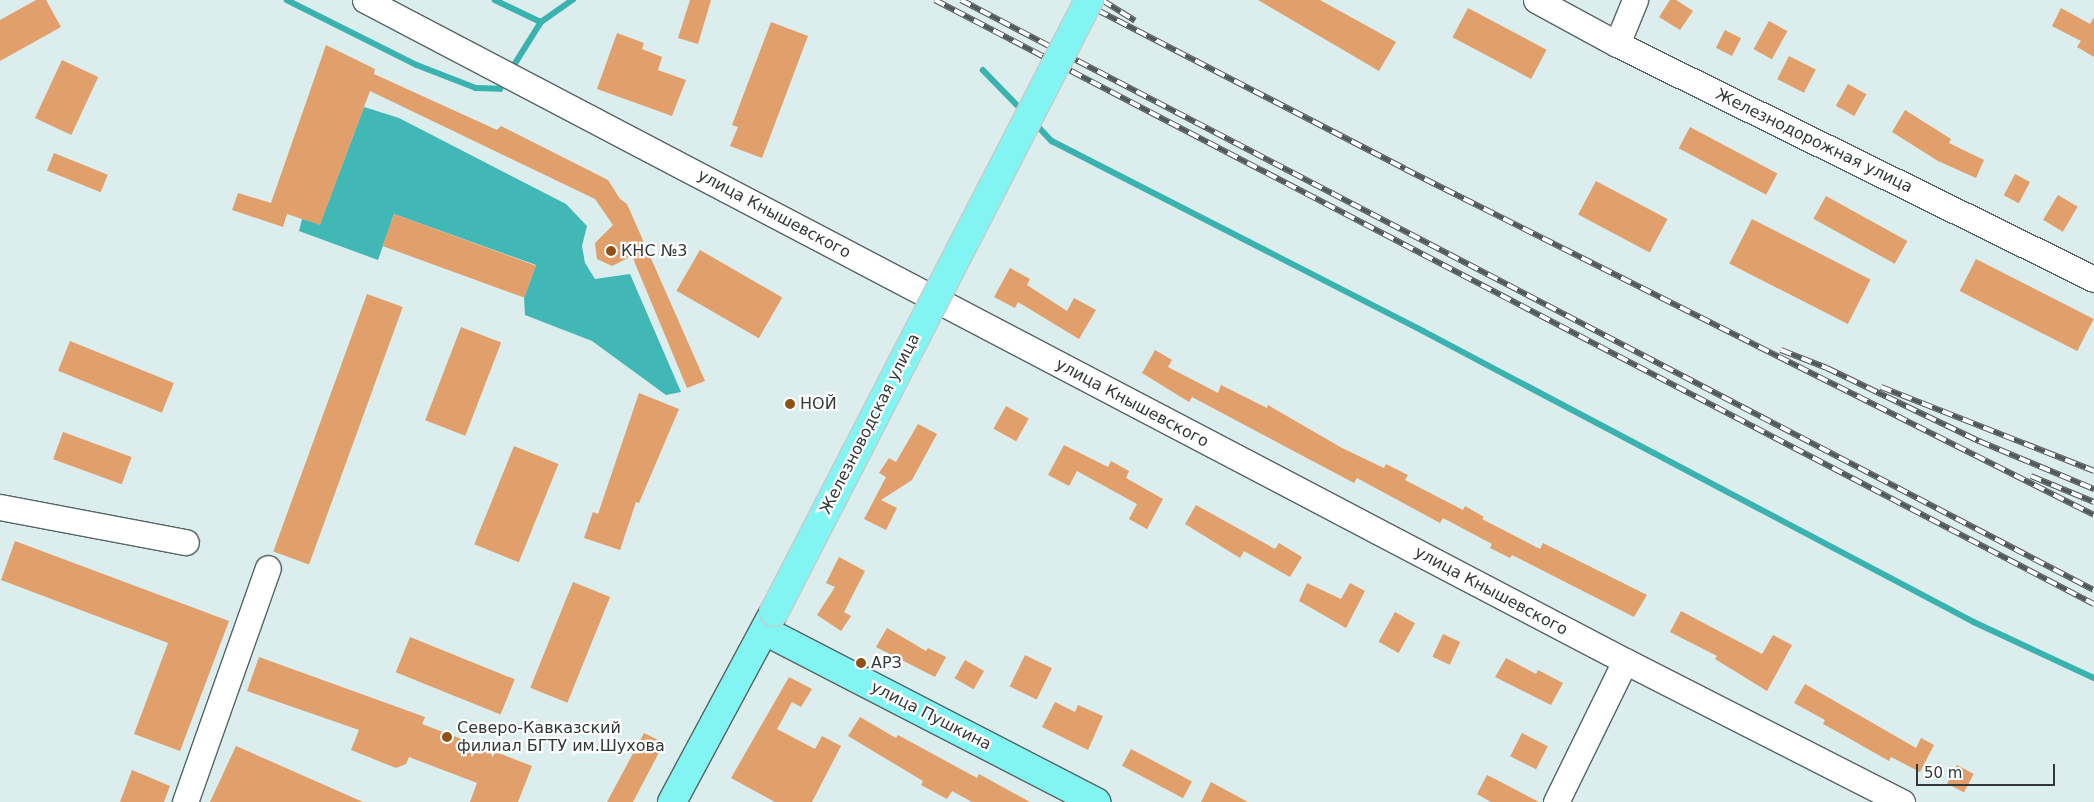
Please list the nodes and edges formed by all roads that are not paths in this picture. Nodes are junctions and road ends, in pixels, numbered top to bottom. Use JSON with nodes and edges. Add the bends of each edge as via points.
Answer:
{"nodes":[{"id":1,"x":365,"y":0,"type":"edge"},
{"id":2,"x":1089,"y":0,"type":"edge"},
{"id":3,"x":1536,"y":0,"type":"edge"},
{"id":4,"x":1636,"y":0,"type":"edge"},
{"id":5,"x":1617,"y":44,"type":"junction"},
{"id":6,"x":2094,"y":279,"type":"edge"},
{"id":7,"x":0,"y":507,"type":"edge"},
{"id":8,"x":186,"y":542,"type":"dead end"},
{"id":9,"x":268,"y":568,"type":"dead end"},
{"id":10,"x":769,"y":621,"type":"junction"},
{"id":11,"x":1625,"y":661,"type":"junction"},
{"id":12,"x":185,"y":802,"type":"edge"},
{"id":13,"x":672,"y":802,"type":"edge"},
{"id":14,"x":1097,"y":802,"type":"edge"},
{"id":15,"x":1556,"y":802,"type":"edge"},
{"id":16,"x":1902,"y":802,"type":"edge"}],
"edges":[{"from":1,"to":11,"type":"street","name":"улица Кнышевского"},
{"from":2,"to":10,"type":"main road","name":"Железноводская улица","bridge":true},
{"from":3,"to":5,"type":"street","name":"Железнодорожная улица"},
{"from":4,"to":5,"type":"street"},
{"from":5,"to":6,"type":"street","name":"Железнодорожная улица"},
{"from":7,"to":8,"type":"street"},
{"from":9,"to":12,"type":"street"},
{"from":10,"to":13,"type":"main road","name":"Железноводская улица"},
{"from":10,"to":14,"type":"main road","name":"улица Пушкина"},
{"from":11,"to":15,"type":"street"},
{"from":11,"to":16,"type":"street","name":"улица Кнышевского"}]}
